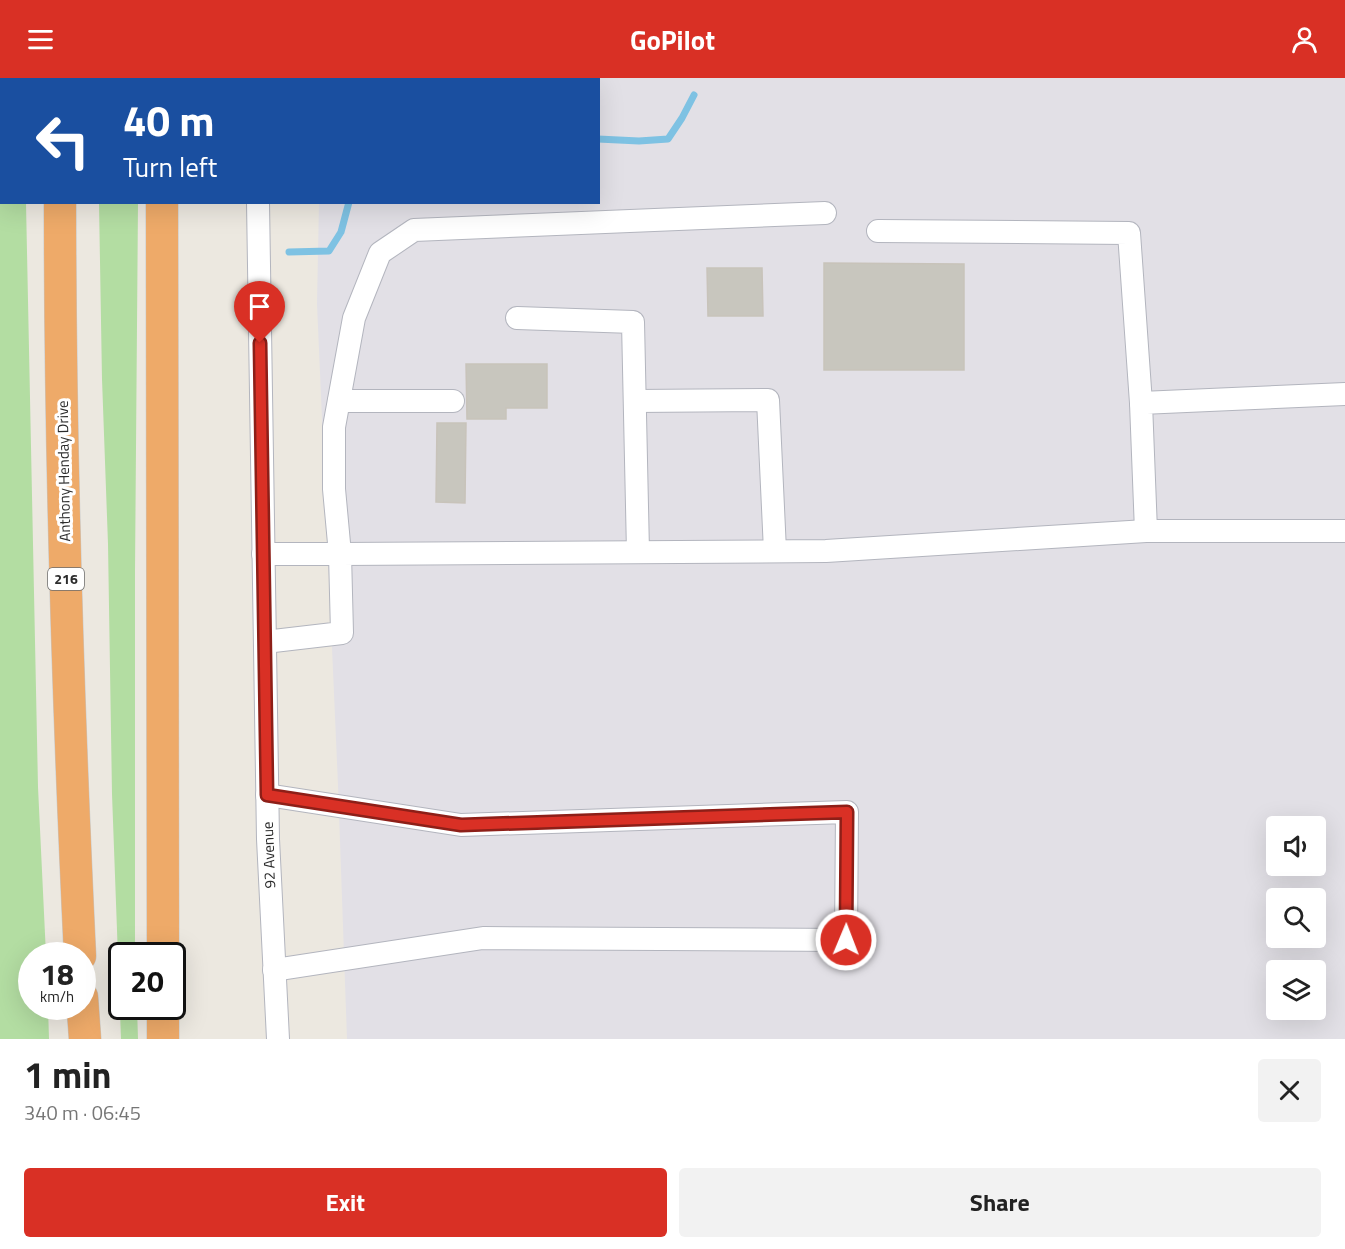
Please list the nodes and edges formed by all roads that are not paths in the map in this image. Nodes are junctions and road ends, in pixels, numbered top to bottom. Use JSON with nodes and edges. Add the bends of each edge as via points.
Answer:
{"nodes":[{"id":1,"x":60,"y":204,"type":"edge"},
{"id":2,"x":162,"y":204,"type":"edge"},
{"id":3,"x":258,"y":204,"type":"edge"},
{"id":4,"x":825,"y":213,"type":"dead end"},
{"id":5,"x":878,"y":231,"type":"dead end"},
{"id":6,"x":517,"y":318,"type":"dead end"},
{"id":7,"x":1345,"y":394,"type":"edge"},
{"id":8,"x":339,"y":401,"type":"junction"},
{"id":9,"x":453,"y":401,"type":"dead end"},
{"id":10,"x":635,"y":401,"type":"junction"},
{"id":11,"x":1141,"y":403,"type":"junction"},
{"id":12,"x":1146,"y":531,"type":"junction"},
{"id":13,"x":1345,"y":531,"type":"edge"},
{"id":14,"x":775,"y":551,"type":"junction"},
{"id":15,"x":638,"y":552,"type":"junction"},
{"id":16,"x":263,"y":554,"type":"junction"},
{"id":17,"x":340,"y":554,"type":"junction"},
{"id":18,"x":265,"y":642,"type":"junction"},
{"id":19,"x":267,"y":795,"type":"junction"},
{"id":20,"x":79,"y":942,"type":"edge"},
{"id":21,"x":163,"y":942,"type":"edge"},
{"id":22,"x":274,"y":970,"type":"junction"},
{"id":23,"x":84,"y":1020,"type":"edge"},
{"id":24,"x":163,"y":1020,"type":"edge"},
{"id":25,"x":85,"y":1039,"type":"edge"},
{"id":26,"x":163,"y":1039,"type":"edge"},
{"id":27,"x":278,"y":1039,"type":"edge"}],
"edges":[{"from":1,"to":20,"type":"highway","name":"Anthony Henday Drive","number":"216","via":[[69,728]]},
{"from":2,"to":21,"type":"highway"},
{"from":3,"to":16,"type":"street","name":"92 Avenue"},
{"from":4,"to":8,"type":"street","via":[[414,230],[380,254],[354,318]]},
{"from":5,"to":11,"type":"street","via":[[1129,233]]},
{"from":6,"to":10,"type":"street","via":[[633,322]]},
{"from":7,"to":11,"type":"street"},
{"from":8,"to":9,"type":"street"},
{"from":8,"to":17,"type":"street","via":[[334,427],[334,489]]},
{"from":10,"to":14,"type":"street","via":[[768,400]]},
{"from":10,"to":15,"type":"street"},
{"from":11,"to":12,"type":"street"},
{"from":12,"to":13,"type":"street"},
{"from":12,"to":14,"type":"street"},
{"from":14,"to":15,"type":"street"},
{"from":15,"to":17,"type":"street"},
{"from":16,"to":17,"type":"street"},
{"from":16,"to":18,"type":"street","name":"92 Avenue"},
{"from":17,"to":18,"type":"street","via":[[342,633]]},
{"from":18,"to":19,"type":"street","name":"92 Avenue"},
{"from":19,"to":22,"type":"street","name":"92 Avenue"},
{"from":19,"to":22,"type":"street","via":[[461,825],[847,812],[846,940],[483,938]]},
{"from":22,"to":27,"type":"street","name":"92 Avenue"},
{"from":23,"to":25,"type":"highway"},
{"from":24,"to":26,"type":"highway"}]}
